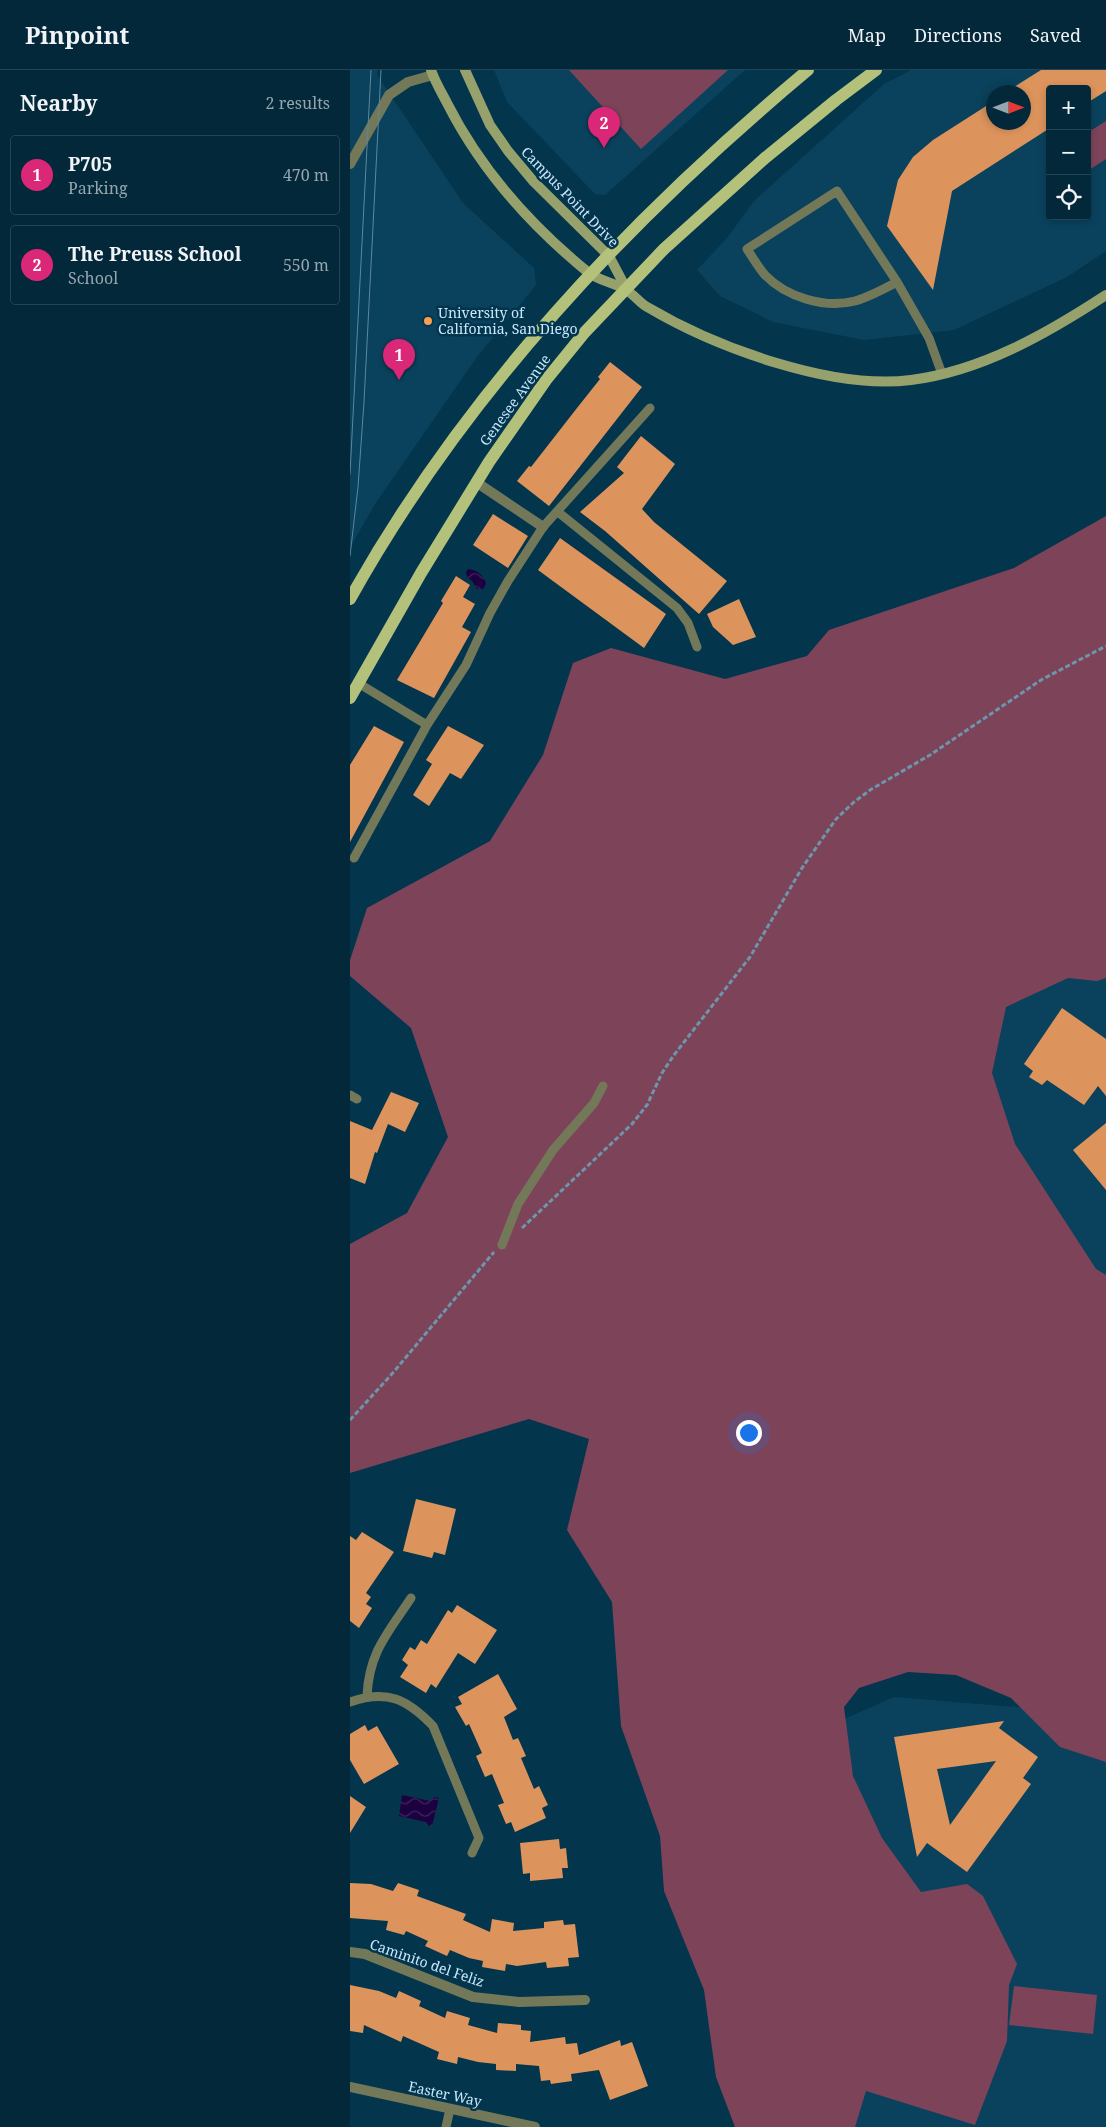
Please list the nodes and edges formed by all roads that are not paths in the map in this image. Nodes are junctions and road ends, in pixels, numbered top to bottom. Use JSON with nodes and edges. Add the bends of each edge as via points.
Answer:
{"nodes":[{"id":1,"x":465,"y":70,"type":"edge"},
{"id":2,"x":808,"y":70,"type":"edge"},
{"id":3,"x":876,"y":70,"type":"edge"},
{"id":4,"x":432,"y":72,"type":"edge"},
{"id":5,"x":350,"y":164,"type":"edge"},
{"id":6,"x":609,"y":256,"type":"junction"},
{"id":7,"x":591,"y":274,"type":"junction"},
{"id":8,"x":897,"y":282,"type":"junction"},
{"id":9,"x":627,"y":290,"type":"junction"},
{"id":10,"x":1106,"y":295,"type":"edge"},
{"id":11,"x":942,"y":374,"type":"junction"},
{"id":12,"x":650,"y":408,"type":"dead end"},
{"id":13,"x":476,"y":482,"type":"junction"},
{"id":14,"x":558,"y":512,"type":"junction"},
{"id":15,"x":543,"y":527,"type":"junction"},
{"id":16,"x":350,"y":599,"type":"edge"},
{"id":17,"x":697,"y":647,"type":"dead end"},
{"id":18,"x":358,"y":683,"type":"junction"},
{"id":19,"x":350,"y":698,"type":"edge"},
{"id":20,"x":427,"y":725,"type":"junction"},
{"id":21,"x":354,"y":858,"type":"dead end"},
{"id":22,"x":603,"y":1086,"type":"dead end"},
{"id":23,"x":502,"y":1245,"type":"road end"},
{"id":24,"x":411,"y":1598,"type":"dead end"},
{"id":25,"x":367,"y":1696,"type":"junction"},
{"id":26,"x":350,"y":1702,"type":"edge"},
{"id":27,"x":472,"y":1853,"type":"dead end"},
{"id":28,"x":350,"y":1952,"type":"edge"},
{"id":29,"x":585,"y":2000,"type":"dead end"},
{"id":30,"x":350,"y":2087,"type":"edge"},
{"id":31,"x":450,"y":2109,"type":"junction"},
{"id":32,"x":446,"y":2127,"type":"edge"},
{"id":33,"x":535,"y":2127,"type":"edge"}],
"edges":[{"from":1,"to":6,"type":"main road","name":"Campus Point Drive","via":[[490,125],[508,151],[534,182]]},
{"from":2,"to":6,"type":"main road","name":"Genesee Avenue","via":[[742,125]]},
{"from":3,"to":9,"type":"main road","name":"Genesee Avenue","via":[[765,158],[664,250]]},
{"from":4,"to":5,"type":"street","via":[[408,82],[389,95]]},
{"from":4,"to":7,"type":"main road","name":"Campus Point Drive","via":[[474,151],[504,189]]},
{"from":6,"to":7,"type":"main road","name":"Genesee Avenue"},
{"from":6,"to":9,"type":"main road","name":"Campus Point Drive"},
{"from":7,"to":9,"type":"main road","name":"Campus Point Drive"},
{"from":7,"to":16,"type":"main road","name":"Genesee Avenue","via":[[558,307],[507,368],[433,465],[387,534]]},
{"from":8,"to":8,"type":"lane","via":[[837,191],[747,249],[766,275],[785,289],[822,303],[854,302]]},
{"from":8,"to":11,"type":"lane","via":[[929,338]]},
{"from":9,"to":11,"type":"main road","name":"Campus Point Drive","via":[[647,307],[695,332],[755,356],[806,370],[849,380],[879,382]]},
{"from":9,"to":13,"type":"main road","name":"Genesee Avenue","via":[[585,332],[546,380]]},
{"from":10,"to":11,"type":"main road","name":"Campus Point Drive","via":[[1062,324],[974,364]]},
{"from":12,"to":14,"type":"lane"},
{"from":13,"to":15,"type":"street"},
{"from":13,"to":18,"type":"main road","name":"Genesee Avenue"},
{"from":14,"to":15,"type":"lane"},
{"from":14,"to":17,"type":"lane","via":[[677,608],[688,623]]},
{"from":15,"to":20,"type":"lane","via":[[490,613],[466,666]]},
{"from":18,"to":19,"type":"main road","name":"Genesee Avenue"},
{"from":18,"to":20,"type":"lane"},
{"from":20,"to":21,"type":"lane"},
{"from":22,"to":23,"type":"lane","via":[[594,1103],[553,1150],[518,1204]]},
{"from":24,"to":25,"type":"lane","via":[[378,1647],[368,1674]]},
{"from":25,"to":26,"type":"lane"},
{"from":25,"to":27,"type":"lane","via":[[397,1697],[433,1726],[479,1838]]},
{"from":28,"to":29,"type":"street","name":"Caminito del Feliz","via":[[365,1954],[473,1997],[520,2002]]},
{"from":30,"to":31,"type":"street","name":"Easter Way"},
{"from":31,"to":32,"type":"lane"},
{"from":31,"to":33,"type":"street","name":"Easter Way"}]}
